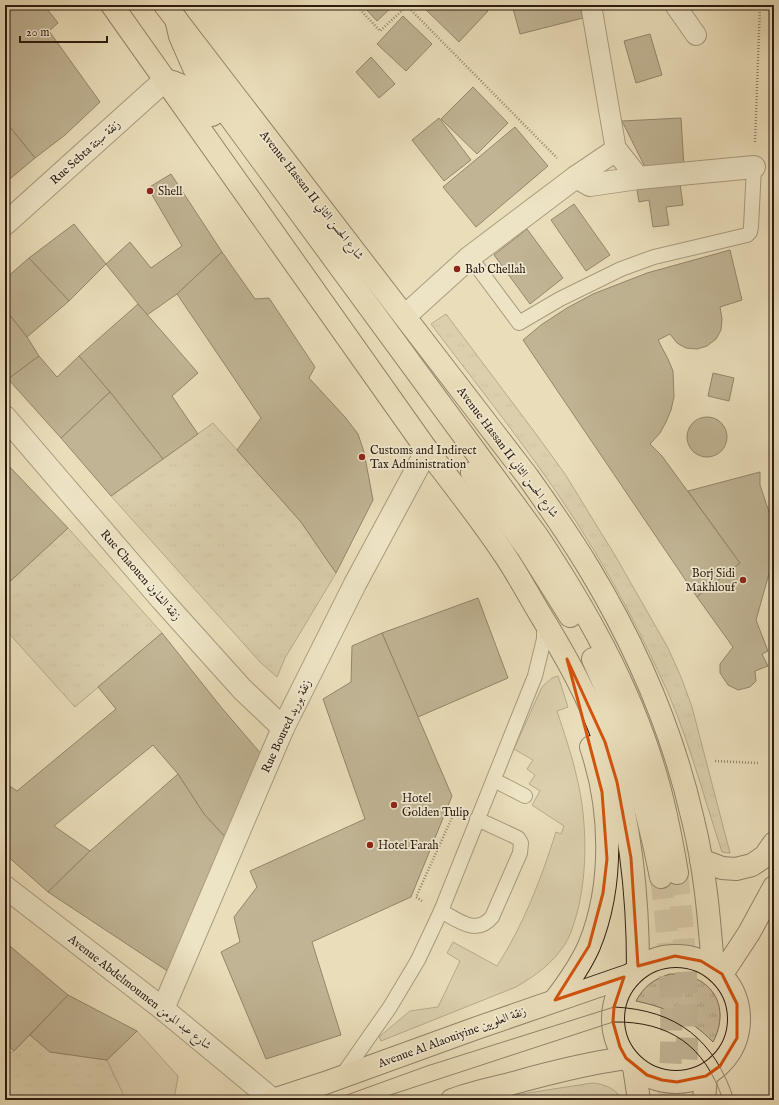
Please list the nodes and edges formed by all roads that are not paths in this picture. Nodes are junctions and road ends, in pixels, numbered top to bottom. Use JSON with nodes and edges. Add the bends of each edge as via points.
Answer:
{"nodes":[{"id":1,"x":112,"y":5,"type":"edge"},
{"id":2,"x":591,"y":5,"type":"edge"},
{"id":3,"x":675,"y":5,"type":"edge"},
{"id":4,"x":171,"y":12,"type":"edge"},
{"id":5,"x":696,"y":35,"type":"dead end"},
{"id":6,"x":165,"y":80,"type":"junction"},
{"id":7,"x":616,"y":150,"type":"junction"},
{"id":8,"x":754,"y":167,"type":"joint"},
{"id":9,"x":576,"y":177,"type":"junction"},
{"id":10,"x":638,"y":178,"type":"junction"},
{"id":11,"x":5,"y":224,"type":"edge"},
{"id":12,"x":470,"y":257,"type":"junction"},
{"id":13,"x":402,"y":312,"type":"junction"},
{"id":14,"x":5,"y":417,"type":"edge"},
{"id":15,"x":427,"y":450,"type":"junction"},
{"id":16,"x":544,"y":621,"type":"junction"},
{"id":17,"x":567,"y":659,"type":"junction"},
{"id":18,"x":283,"y":728,"type":"junction"},
{"id":19,"x":494,"y":780,"type":"junction"},
{"id":20,"x":525,"y":796,"type":"dead end"},
{"id":21,"x":477,"y":820,"type":"junction"},
{"id":22,"x":774,"y":843,"type":"edge"},
{"id":23,"x":701,"y":860,"type":"junction"},
{"id":24,"x":5,"y":887,"type":"edge"},
{"id":25,"x":774,"y":887,"type":"edge"},
{"id":26,"x":441,"y":911,"type":"junction"},
{"id":27,"x":717,"y":970,"type":"junction"},
{"id":28,"x":634,"y":972,"type":"junction"},
{"id":29,"x":556,"y":1000,"type":"junction"},
{"id":30,"x":163,"y":1010,"type":"junction"},
{"id":31,"x":630,"y":1062,"type":"junction"},
{"id":32,"x":706,"y":1076,"type":"junction"},
{"id":33,"x":340,"y":1078,"type":"junction"},
{"id":34,"x":273,"y":1100,"type":"edge"},
{"id":35,"x":452,"y":1100,"type":"edge"},
{"id":36,"x":639,"y":1100,"type":"edge"},
{"id":37,"x":704,"y":1100,"type":"edge"}],
"edges":[{"from":1,"to":6,"type":"main road"},
{"from":2,"to":7,"type":"street"},
{"from":3,"to":5,"type":"street"},
{"from":4,"to":6,"type":"main road","via":[[194,68],[538,537],[568,583],[620,680],[641,731],[671,836],[669,875],[651,827],[622,729],[604,682],[581,635],[528,549],[202,101],[186,87]]},
{"from":4,"to":13,"type":"main road","name":"Avenue Hassan II شارع الحسن الثاني"},
{"from":6,"to":11,"type":"street","name":"Rue Sebta زنقة سبتة"},
{"from":6,"to":15,"type":"main road"},
{"from":7,"to":9,"type":"street"},
{"from":7,"to":10,"type":"street"},
{"from":8,"to":10,"type":"street"},
{"from":8,"to":12,"type":"lane","via":[[751,227],[747,235],[654,256],[621,269],[519,323]]},
{"from":9,"to":10,"type":"street","via":[[590,185]]},
{"from":9,"to":12,"type":"street"},
{"from":12,"to":13,"type":"street"},
{"from":13,"to":23,"type":"main road","name":"Avenue Hassan II شارع الحسن الثاني","via":[[540,494],[591,570],[643,670],[672,744],[694,821]]},
{"from":14,"to":18,"type":"street","name":"Rue Chaouen زنقة الشاون","via":[[162,600],[242,689]]},
{"from":15,"to":16,"type":"main road","via":[[504,555]]},
{"from":15,"to":18,"type":"street","name":"Rue Boured زنقة بوريد","via":[[355,584]]},
{"from":16,"to":17,"type":"main road"},
{"from":16,"to":19,"type":"lane","via":[[544,640],[535,676]]},
{"from":17,"to":28,"type":"main road","via":[[605,742],[617,782],[632,865],[637,928]]},
{"from":17,"to":29,"type":"main road","via":[[574,694],[595,760],[602,792],[607,859],[603,893],[589,946]]},
{"from":18,"to":30,"type":"street","name":"Rue Boured زنقة بوريد"},
{"from":19,"to":20,"type":"lane"},
{"from":19,"to":21,"type":"lane"},
{"from":21,"to":26,"type":"lane"},
{"from":21,"to":26,"type":"lane","via":[[518,838],[521,843],[520,853],[488,922],[477,927],[470,926]]},
{"from":22,"to":23,"type":"main road","via":[[765,856],[752,866],[722,868]]},
{"from":23,"to":27,"type":"main road","name":"Avenue Hassan II شارع الحسن الثاني"},
{"from":24,"to":30,"type":"street","name":"Avenue Abdelmoumen شارع عبد المومن"},
{"from":25,"to":27,"type":"main road","via":[[749,932]]},
{"from":26,"to":33,"type":"lane","via":[[405,984]]},
{"from":27,"to":28,"type":"main road","via":[[701,960],[675,956],[649,962]]},
{"from":27,"to":32,"type":"main road","via":[[731,988],[737,1004],[739,1021],[737,1038],[730,1053],[720,1066]]},
{"from":28,"to":29,"type":"main road","name":"Avenue Al Alaouiyine زنقة العلويين"},
{"from":28,"to":31,"type":"main road","via":[[620,990],[614,1007],[613,1022],[620,1047]]},
{"from":29,"to":33,"type":"main road","name":"Avenue Al Alaouiyine زنقة العلويين"},
{"from":30,"to":34,"type":"street","name":"Avenue Abdelmoumen شارع عبد المومن"},
{"from":31,"to":32,"type":"main road","via":[[647,1075],[662,1080],[677,1082]]},
{"from":31,"to":35,"type":"main road","via":[[607,1061],[568,1069]]},
{"from":31,"to":36,"type":"main road"},
{"from":32,"to":37,"type":"main road"},
{"from":33,"to":34,"type":"main road","name":"Avenue Al Alaouiyine زنقة العلويين"}]}
